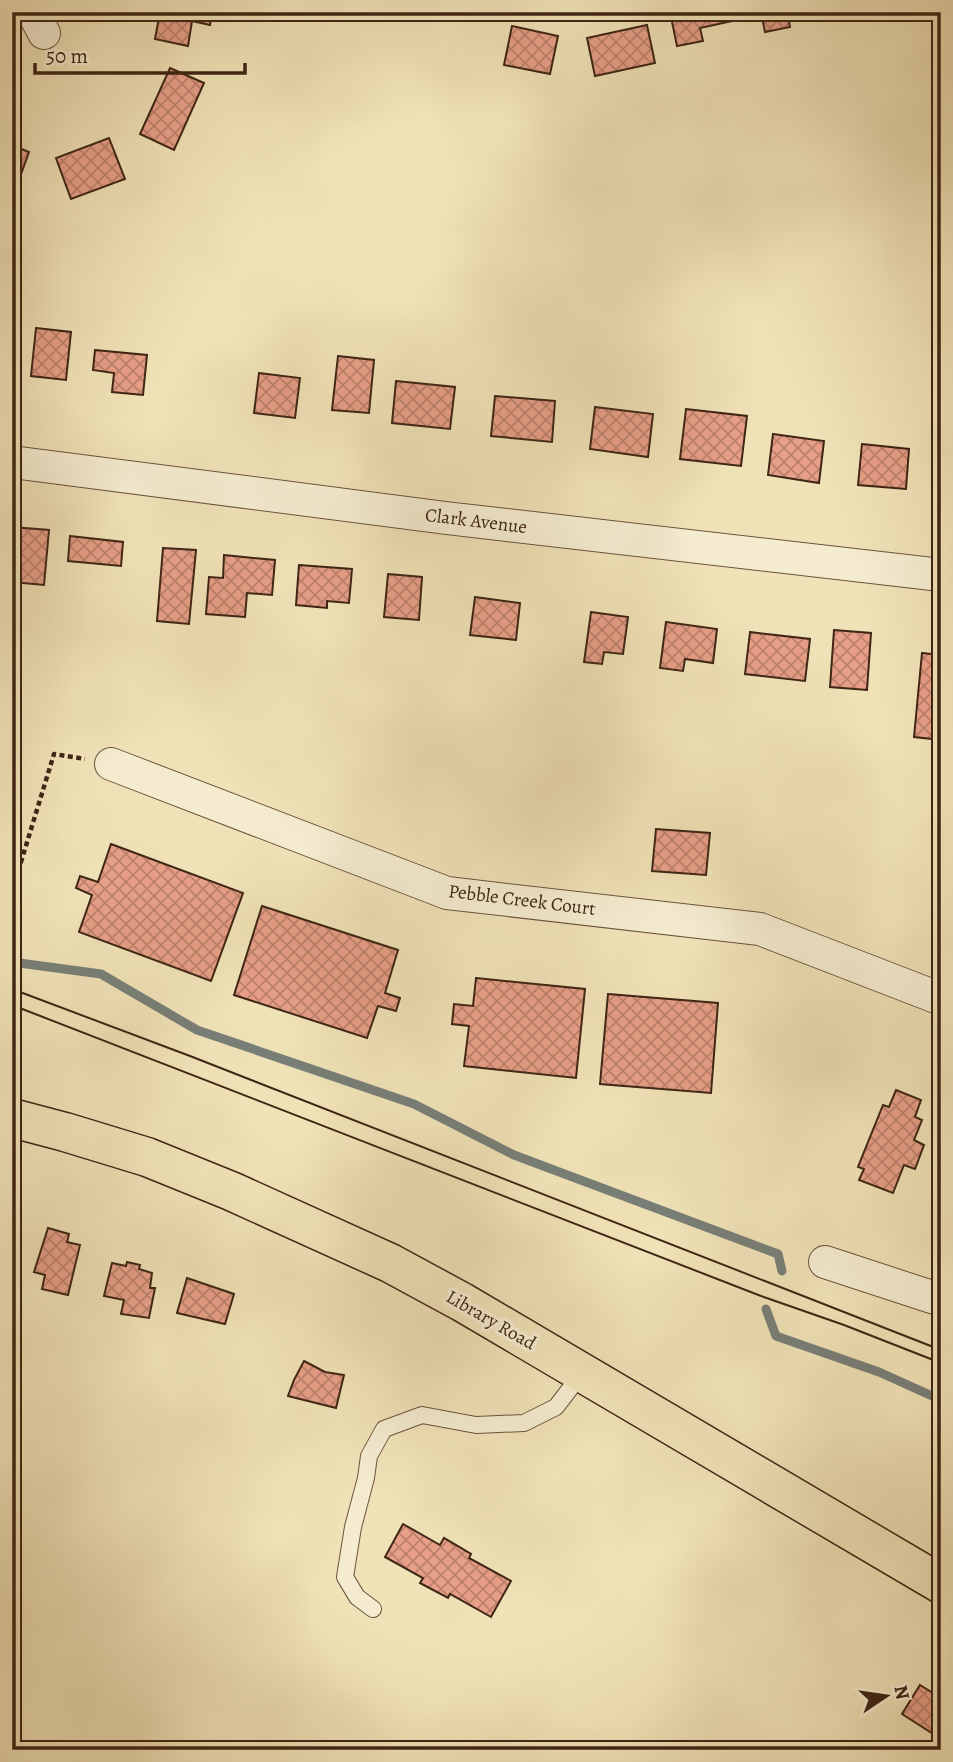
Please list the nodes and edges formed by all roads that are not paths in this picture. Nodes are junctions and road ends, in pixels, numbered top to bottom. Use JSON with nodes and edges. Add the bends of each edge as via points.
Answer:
{"nodes":[{"id":1,"x":12,"y":462,"type":"edge"},
{"id":2,"x":941,"y":575,"type":"edge"},
{"id":3,"x":111,"y":764,"type":"road end"},
{"id":4,"x":941,"y":999,"type":"edge"},
{"id":5,"x":12,"y":1118,"type":"edge"},
{"id":6,"x":825,"y":1262,"type":"dead end"},
{"id":7,"x":941,"y":1300,"type":"edge"},
{"id":8,"x":582,"y":1373,"type":"junction"},
{"id":9,"x":941,"y":1584,"type":"edge"},
{"id":10,"x":373,"y":1609,"type":"dead end"}],
"edges":[{"from":1,"to":2,"type":"street","name":"Clark Avenue"},
{"from":3,"to":4,"type":"street","name":"Pebble Creek Court","via":[[447,893],[760,929]]},
{"from":5,"to":8,"type":"main road","name":"Library Road","via":[[147,1157],[231,1191],[390,1263]]},
{"from":6,"to":7,"type":"street"},
{"from":8,"to":9,"type":"main road","name":"Library Road"},
{"from":8,"to":10,"type":"lane","via":[[556,1407],[524,1423],[476,1425],[422,1415],[384,1429],[369,1456],[345,1577],[357,1597]]}]}
